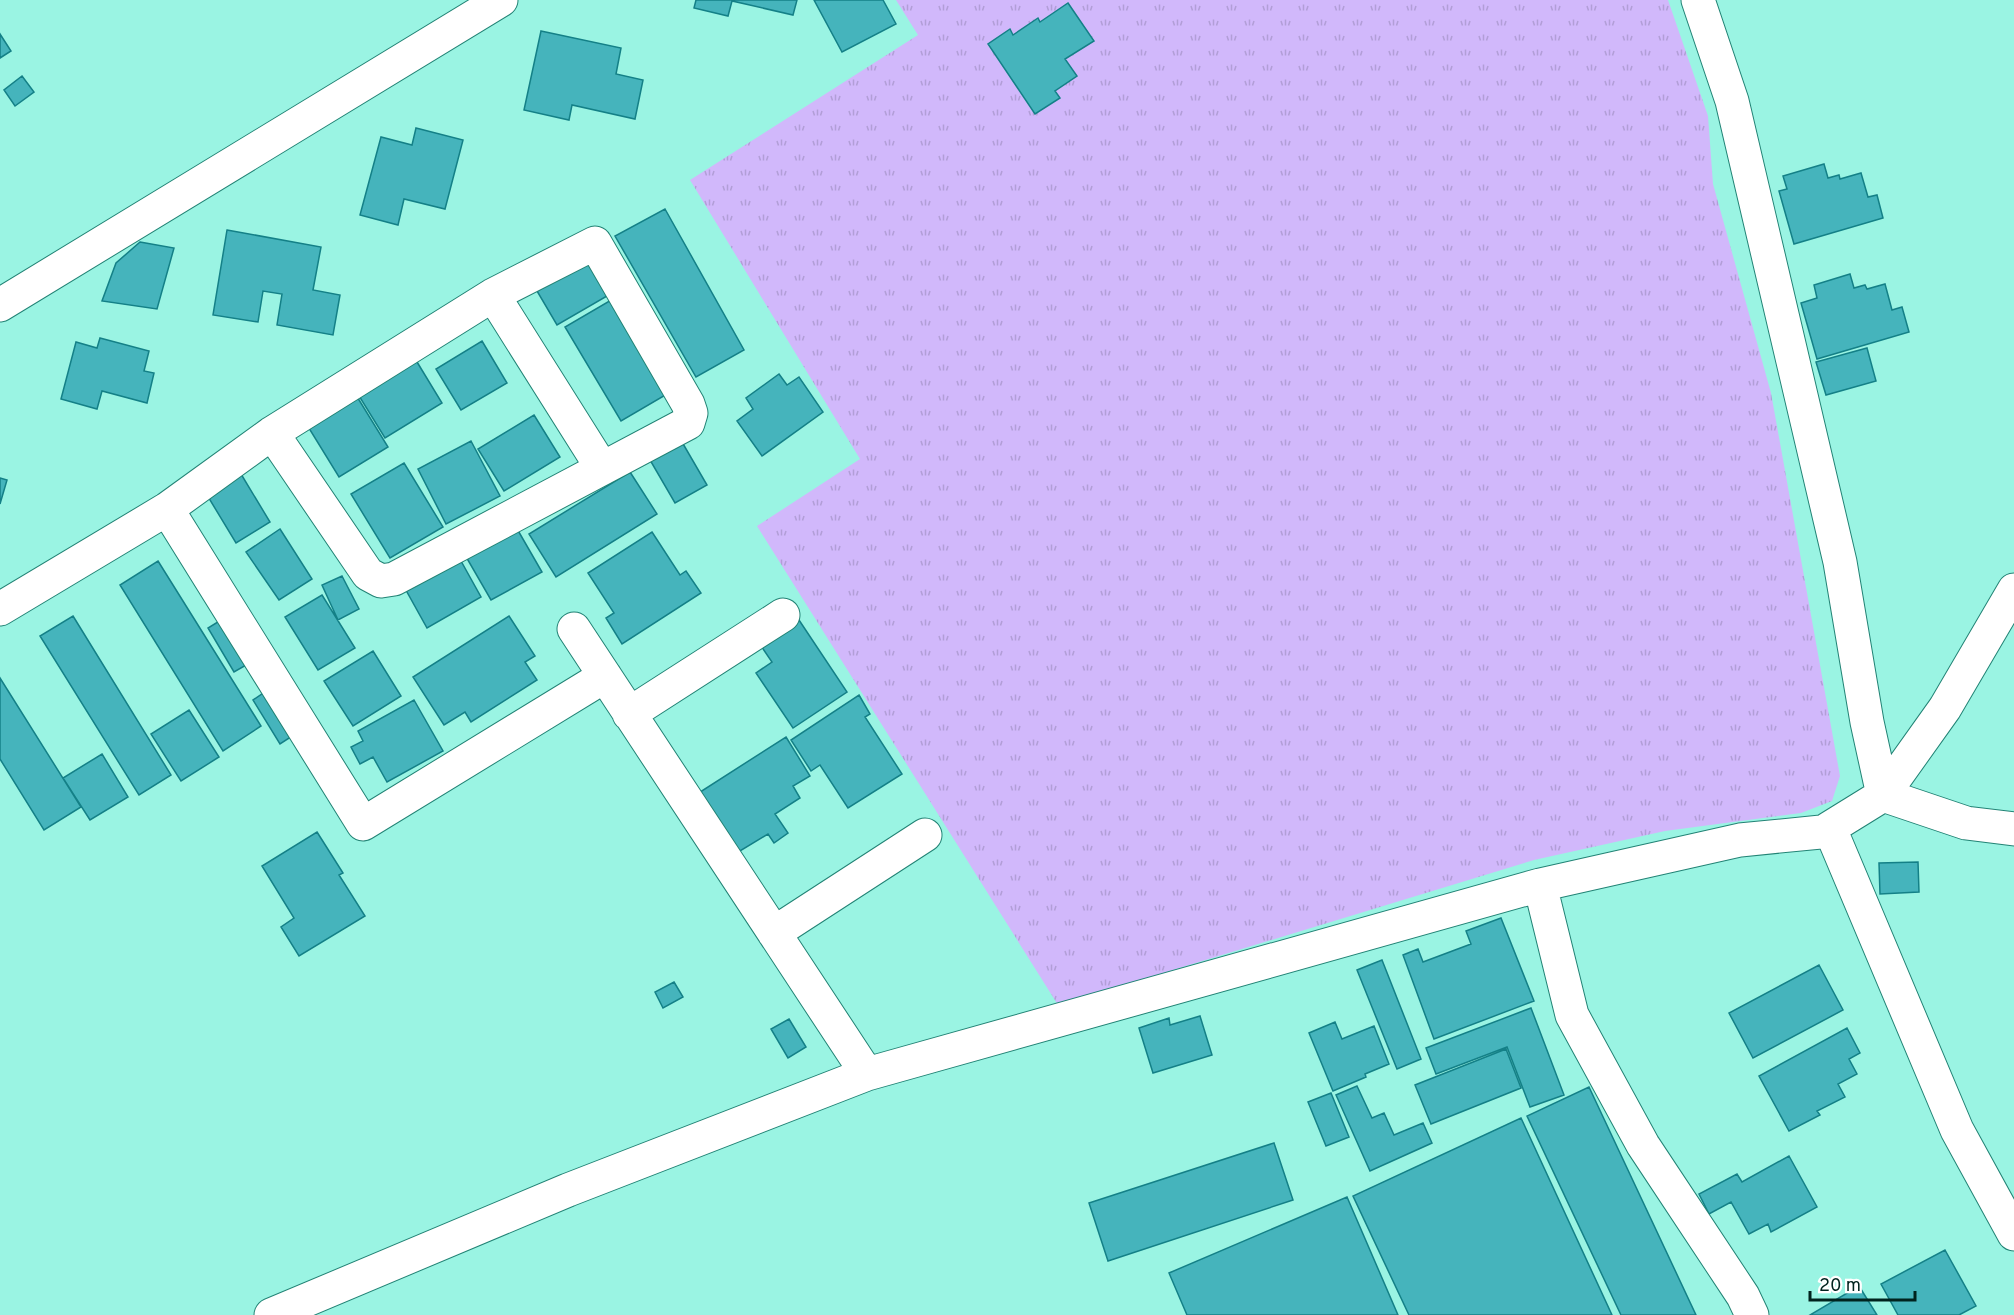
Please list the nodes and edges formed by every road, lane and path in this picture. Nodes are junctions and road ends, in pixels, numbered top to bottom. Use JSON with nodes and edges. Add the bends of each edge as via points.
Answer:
{"nodes":[{"id":1,"x":501,"y":0,"type":"edge"},
{"id":2,"x":1698,"y":0,"type":"edge"},
{"id":3,"x":493,"y":295,"type":"junction"},
{"id":4,"x":0,"y":305,"type":"edge"},
{"id":5,"x":272,"y":433,"type":"junction"},
{"id":6,"x":602,"y":468,"type":"junction"},
{"id":7,"x":167,"y":509,"type":"junction"},
{"id":8,"x":2014,"y":590,"type":"edge"},
{"id":9,"x":0,"y":609,"type":"edge"},
{"id":10,"x":783,"y":615,"type":"dead end"},
{"id":11,"x":574,"y":629,"type":"dead end"},
{"id":12,"x":604,"y":676,"type":"junction"},
{"id":13,"x":629,"y":714,"type":"junction"},
{"id":14,"x":1883,"y":795,"type":"junction"},
{"id":15,"x":2014,"y":829,"type":"edge"},
{"id":16,"x":1831,"y":831,"type":"junction"},
{"id":17,"x":925,"y":835,"type":"dead end"},
{"id":18,"x":1540,"y":885,"type":"junction"},
{"id":19,"x":774,"y":933,"type":"junction"},
{"id":20,"x":867,"y":1074,"type":"junction"},
{"id":21,"x":2014,"y":1234,"type":"edge"},
{"id":22,"x":271,"y":1315,"type":"edge"},
{"id":23,"x":1752,"y":1315,"type":"edge"}],
"edges":[{"from":1,"to":4,"type":"street"},
{"from":2,"to":14,"type":"street","via":[[1732,101],[1840,562]]},
{"from":3,"to":5,"type":"street"},
{"from":3,"to":6,"type":"street"},
{"from":3,"to":6,"type":"street","via":[[595,243],[691,413],[688,423]]},
{"from":5,"to":6,"type":"street","via":[[368,574],[381,581],[394,579]]},
{"from":5,"to":7,"type":"street"},
{"from":7,"to":9,"type":"street"},
{"from":7,"to":12,"type":"street","via":[[363,824]]},
{"from":8,"to":14,"type":"street","via":[[1945,708]]},
{"from":10,"to":13,"type":"street"},
{"from":11,"to":12,"type":"street"},
{"from":12,"to":13,"type":"street"},
{"from":13,"to":19,"type":"street"},
{"from":14,"to":15,"type":"street","via":[[1966,823]]},
{"from":14,"to":16,"type":"street","via":[[1828,829]]},
{"from":16,"to":18,"type":"street","via":[[1740,840]]},
{"from":16,"to":21,"type":"street","via":[[1957,1130]]},
{"from":17,"to":19,"type":"street"},
{"from":18,"to":20,"type":"street"},
{"from":18,"to":23,"type":"street","via":[[1572,1016],[1643,1145]]},
{"from":19,"to":20,"type":"street"},
{"from":20,"to":22,"type":"street","via":[[579,1185]]}]}
